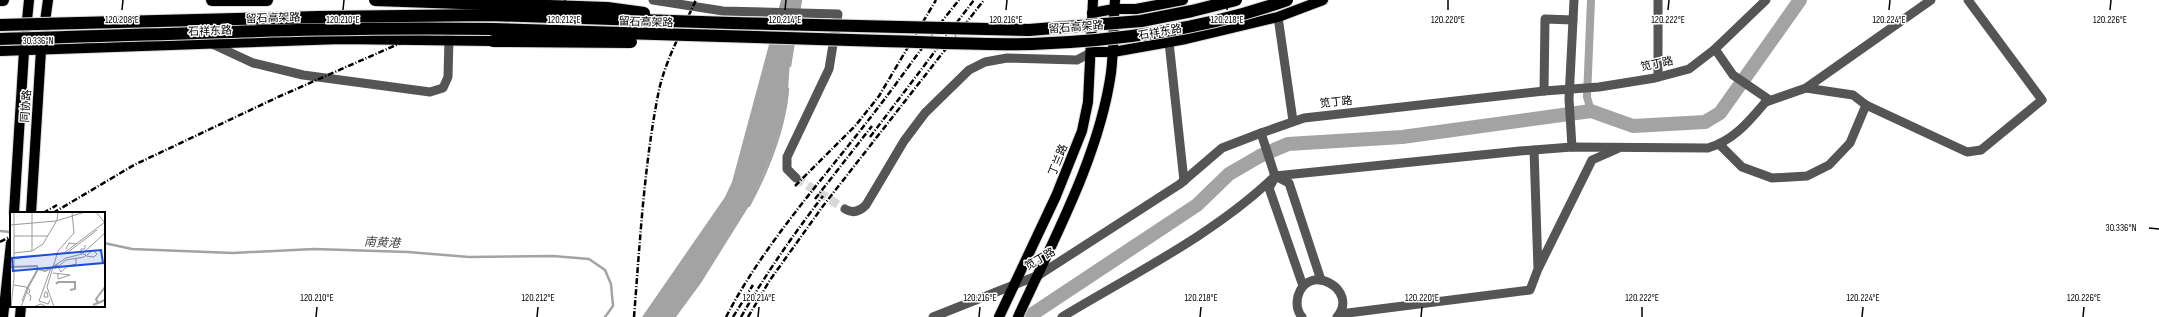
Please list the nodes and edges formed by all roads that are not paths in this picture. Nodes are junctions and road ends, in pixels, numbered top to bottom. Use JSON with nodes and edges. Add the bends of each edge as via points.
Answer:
{"nodes":[{"id":1,"x":0,"y":0,"type":"edge"},
{"id":2,"x":4,"y":0,"type":"edge"},
{"id":3,"x":29,"y":0,"type":"edge"},
{"id":4,"x":48,"y":0,"type":"edge"},
{"id":5,"x":212,"y":0,"type":"edge"},
{"id":6,"x":267,"y":0,"type":"edge"},
{"id":7,"x":375,"y":0,"type":"edge"},
{"id":8,"x":450,"y":0,"type":"edge"},
{"id":9,"x":653,"y":0,"type":"edge"},
{"id":10,"x":1093,"y":0,"type":"edge"},
{"id":11,"x":1183,"y":0,"type":"edge"},
{"id":12,"x":1236,"y":0,"type":"edge"},
{"id":13,"x":1287,"y":0,"type":"edge"},
{"id":14,"x":1323,"y":0,"type":"edge"},
{"id":15,"x":1574,"y":0,"type":"edge"},
{"id":16,"x":1658,"y":0,"type":"edge"},
{"id":17,"x":1766,"y":0,"type":"edge"},
{"id":18,"x":1931,"y":0,"type":"edge"},
{"id":19,"x":1968,"y":0,"type":"edge"},
{"id":20,"x":1173,"y":1,"type":"edge"},
{"id":21,"x":1114,"y":4,"type":"edge"},
{"id":22,"x":1092,"y":13,"type":"junction"},
{"id":23,"x":1278,"y":18,"type":"junction"},
{"id":24,"x":1572,"y":20,"type":"junction"},
{"id":25,"x":731,"y":23,"type":"junction"},
{"id":26,"x":0,"y":26,"type":"edge"},
{"id":27,"x":730,"y":38,"type":"junction"},
{"id":28,"x":0,"y":39,"type":"edge"},
{"id":29,"x":449,"y":41,"type":"junction"},
{"id":30,"x":493,"y":41,"type":"joint"},
{"id":31,"x":1169,"y":42,"type":"junction"},
{"id":32,"x":208,"y":43,"type":"junction"},
{"id":33,"x":1715,"y":49,"type":"junction"},
{"id":34,"x":41,"y":50,"type":"junction"},
{"id":35,"x":0,"y":51,"type":"edge"},
{"id":36,"x":24,"y":51,"type":"junction"},
{"id":37,"x":1092,"y":52,"type":"junction"},
{"id":38,"x":1113,"y":52,"type":"junction"},
{"id":39,"x":1658,"y":77,"type":"junction"},
{"id":40,"x":1806,"y":88,"type":"junction"},
{"id":41,"x":1570,"y":89,"type":"junction"},
{"id":42,"x":1544,"y":90,"type":"junction"},
{"id":43,"x":1766,"y":102,"type":"junction"},
{"id":44,"x":1866,"y":105,"type":"junction"},
{"id":45,"x":1293,"y":121,"type":"junction"},
{"id":46,"x":1262,"y":137,"type":"junction"},
{"id":47,"x":1720,"y":145,"type":"junction"},
{"id":48,"x":1572,"y":147,"type":"junction"},
{"id":49,"x":1620,"y":148,"type":"junction"},
{"id":50,"x":1534,"y":150,"type":"junction"},
{"id":51,"x":1275,"y":176,"type":"junction"},
{"id":52,"x":796,"y":178,"type":"tunnel mouth"},
{"id":53,"x":1184,"y":181,"type":"junction"},
{"id":54,"x":845,"y":209,"type":"tunnel mouth"},
{"id":55,"x":14,"y":212,"type":"edge"},
{"id":56,"x":31,"y":212,"type":"edge"},
{"id":57,"x":10,"y":252,"type":"edge"},
{"id":58,"x":1538,"y":268,"type":"junction"},
{"id":59,"x":1039,"y":275,"type":"junction"},
{"id":60,"x":1321,"y":280,"type":"junction"},
{"id":61,"x":1014,"y":286,"type":"junction"},
{"id":62,"x":1303,"y":286,"type":"junction"},
{"id":63,"x":21,"y":307,"type":"edge"},
{"id":64,"x":1067,"y":316,"type":"edge"},
{"id":65,"x":1338,"y":316,"type":"edge"},
{"id":66,"x":3,"y":317,"type":"edge"},
{"id":67,"x":20,"y":317,"type":"edge"},
{"id":68,"x":933,"y":317,"type":"edge"},
{"id":69,"x":999,"y":317,"type":"edge"},
{"id":70,"x":1018,"y":317,"type":"edge"},
{"id":71,"x":1302,"y":317,"type":"edge"}],
"edges":[{"from":1,"to":2,"type":"highway"},
{"from":3,"to":36,"type":"main road","name":"同协路"},
{"from":4,"to":34,"type":"main road","name":"同协路"},
{"from":5,"to":6,"type":"highway"},
{"from":7,"to":25,"type":"highway","bridge":true,"via":[[607,8]]},
{"from":8,"to":29,"type":"street"},
{"from":9,"to":52,"type":"street","via":[[694,5],[707,10],[838,14],[829,69],[787,157],[787,169]]},
{"from":10,"to":22,"type":"main road","name":"丁兰路"},
{"from":11,"to":20,"type":"main road"},
{"from":12,"to":25,"type":"highway","name":"留石高架路","bridge":true,"via":[[1141,20],[1029,30]]},
{"from":13,"to":27,"type":"highway","name":"留石高架路","bridge":true,"via":[[1265,8],[1194,25],[1085,41],[1030,44]]},
{"from":14,"to":23,"type":"main road","name":"石祥东路"},
{"from":15,"to":24,"type":"street"},
{"from":16,"to":39,"type":"street"},
{"from":17,"to":33,"type":"street","name":"笕丁路"},
{"from":18,"to":40,"type":"street"},
{"from":19,"to":44,"type":"street","via":[[2042,100],[1981,150],[1967,152]]},
{"from":20,"to":21,"type":"main road","via":[[1136,9]]},
{"from":21,"to":22,"type":"main road"},
{"from":21,"to":38,"type":"main road"},
{"from":22,"to":37,"type":"main road","name":"丁兰路"},
{"from":23,"to":31,"type":"main road","name":"石祥东路"},
{"from":23,"to":45,"type":"street"},
{"from":24,"to":41,"type":"street"},
{"from":24,"to":42,"type":"street","via":[[1544,19]]},
{"from":25,"to":26,"type":"highway","name":"留石高架路","bridge":true,"via":[[490,15]]},
{"from":27,"to":28,"type":"highway","name":"留石高架路","bridge":true,"via":[[492,29],[389,29]]},
{"from":27,"to":30,"type":"highway","bridge":true,"via":[[649,42]]},
{"from":29,"to":30,"type":"main road","name":"石祥东路"},
{"from":29,"to":32,"type":"main road","name":"石祥东路","via":[[341,39]]},
{"from":29,"to":32,"type":"street","via":[[448,77],[443,88],[430,92],[303,75],[253,63]]},
{"from":31,"to":38,"type":"main road","name":"石祥东路"},
{"from":31,"to":53,"type":"street"},
{"from":32,"to":34,"type":"main road","name":"石祥东路"},
{"from":33,"to":39,"type":"street","name":"笕丁路","via":[[1689,69]]},
{"from":33,"to":43,"type":"street","via":[[1733,75],[1768,99]]},
{"from":34,"to":36,"type":"main road","name":"石祥东路"},
{"from":34,"to":56,"type":"main road","name":"同协路"},
{"from":35,"to":36,"type":"main road","name":"石祥东路"},
{"from":36,"to":55,"type":"main road","name":"同协路"},
{"from":37,"to":38,"type":"main road","name":"石祥东路"},
{"from":37,"to":54,"type":"street","via":[[1077,60],[1007,58],[985,62],[970,70],[925,113],[904,141],[866,205],[859,211]]},
{"from":37,"to":61,"type":"main road","name":"丁兰路","via":[[1088,102],[1077,145]]},
{"from":38,"to":59,"type":"main road","via":[[1100,122],[1089,156]]},
{"from":39,"to":41,"type":"street","name":"笕丁路"},
{"from":40,"to":43,"type":"street"},
{"from":40,"to":44,"type":"street","via":[[1853,95]]},
{"from":41,"to":42,"type":"street","name":"笕丁路"},
{"from":41,"to":48,"type":"street"},
{"from":42,"to":45,"type":"street","name":"笕丁路"},
{"from":43,"to":47,"type":"street","via":[[1738,133]]},
{"from":44,"to":47,"type":"street","via":[[1850,143],[1829,165],[1806,176],[1772,178],[1742,167]]},
{"from":45,"to":46,"type":"street","name":"笕丁路"},
{"from":46,"to":51,"type":"street"},
{"from":46,"to":53,"type":"street","name":"笕丁路","via":[[1222,148]]},
{"from":47,"to":49,"type":"street","via":[[1708,148]]},
{"from":48,"to":49,"type":"street"},
{"from":48,"to":50,"type":"street"},
{"from":49,"to":58,"type":"street","via":[[1592,160]]},
{"from":50,"to":51,"type":"street"},
{"from":50,"to":58,"type":"street"},
{"from":51,"to":60,"type":"street","via":[[1289,183]]},
{"from":51,"to":62,"type":"street","via":[[1269,188]]},
{"from":51,"to":64,"type":"street","via":[[1257,193],[1209,228]]},
{"from":53,"to":59,"type":"street","name":"笕丁路"},
{"from":57,"to":66,"type":"main road"},
{"from":58,"to":65,"type":"street","via":[[1530,290]]},
{"from":59,"to":61,"type":"street","name":"笕丁路"},
{"from":59,"to":70,"type":"main road"},
{"from":60,"to":62,"type":"street","via":[[1314,280]]},
{"from":60,"to":65,"type":"street","via":[[1335,286],[1340,292],[1342,299]]},
{"from":61,"to":68,"type":"street","name":"笕丁路"},
{"from":61,"to":69,"type":"main road","name":"丁兰路"},
{"from":62,"to":71,"type":"street","via":[[1296,300]]},
{"from":63,"to":67,"type":"main road"}]}
